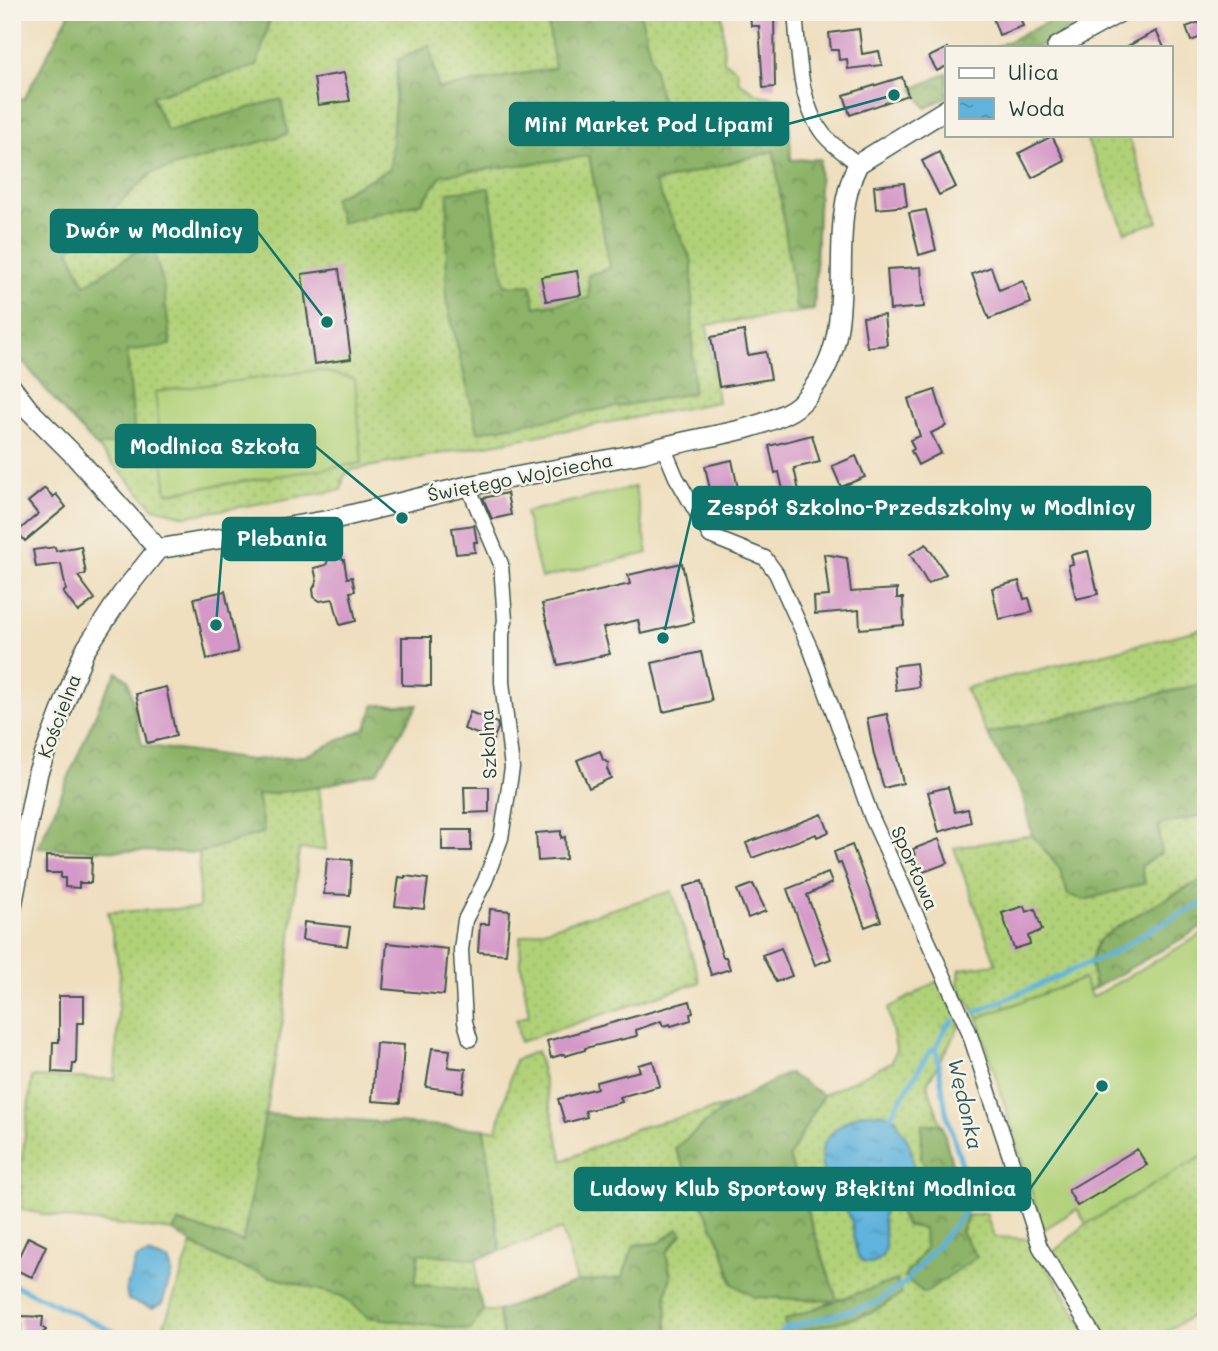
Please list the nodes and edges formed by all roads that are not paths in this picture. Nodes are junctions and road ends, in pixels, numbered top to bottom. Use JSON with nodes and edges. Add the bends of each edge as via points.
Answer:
{"nodes":[{"id":1,"x":795,"y":12,"type":"edge"},
{"id":2,"x":1120,"y":12,"type":"edge"},
{"id":3,"x":1059,"y":46,"type":"edge"},
{"id":4,"x":945,"y":110,"type":"edge"},
{"id":5,"x":858,"y":164,"type":"junction"},
{"id":6,"x":12,"y":388,"type":"edge"},
{"id":7,"x":663,"y":446,"type":"junction"},
{"id":8,"x":468,"y":486,"type":"junction"},
{"id":9,"x":158,"y":549,"type":"junction"},
{"id":10,"x":12,"y":906,"type":"edge"},
{"id":11,"x":470,"y":1039,"type":"dead end"},
{"id":12,"x":1096,"y":1339,"type":"edge"}],
"edges":[{"from":1,"to":5,"type":"street","via":[[812,117],[825,136]]},
{"from":2,"to":3,"type":"street"},
{"from":4,"to":5,"type":"street"},
{"from":5,"to":7,"type":"street","name":"Świętego Wojciecha","via":[[842,226],[840,309],[825,373],[802,403],[771,420]]},
{"from":6,"to":9,"type":"street"},
{"from":7,"to":8,"type":"street","name":"Świętego Wojciecha"},
{"from":7,"to":12,"type":"street","name":"Sportowa","via":[[710,536],[765,558],[776,573],[811,650],[872,818],[968,1029],[1040,1247]]},
{"from":8,"to":9,"type":"street","name":"Świętego Wojciecha","via":[[330,520]]},
{"from":8,"to":11,"type":"street","name":"Szkolna","via":[[501,564],[505,621],[502,682],[512,768],[501,838],[465,920],[461,950]]},
{"from":9,"to":10,"type":"street","name":"Kościelna","via":[[83,652],[38,772]]}]}
